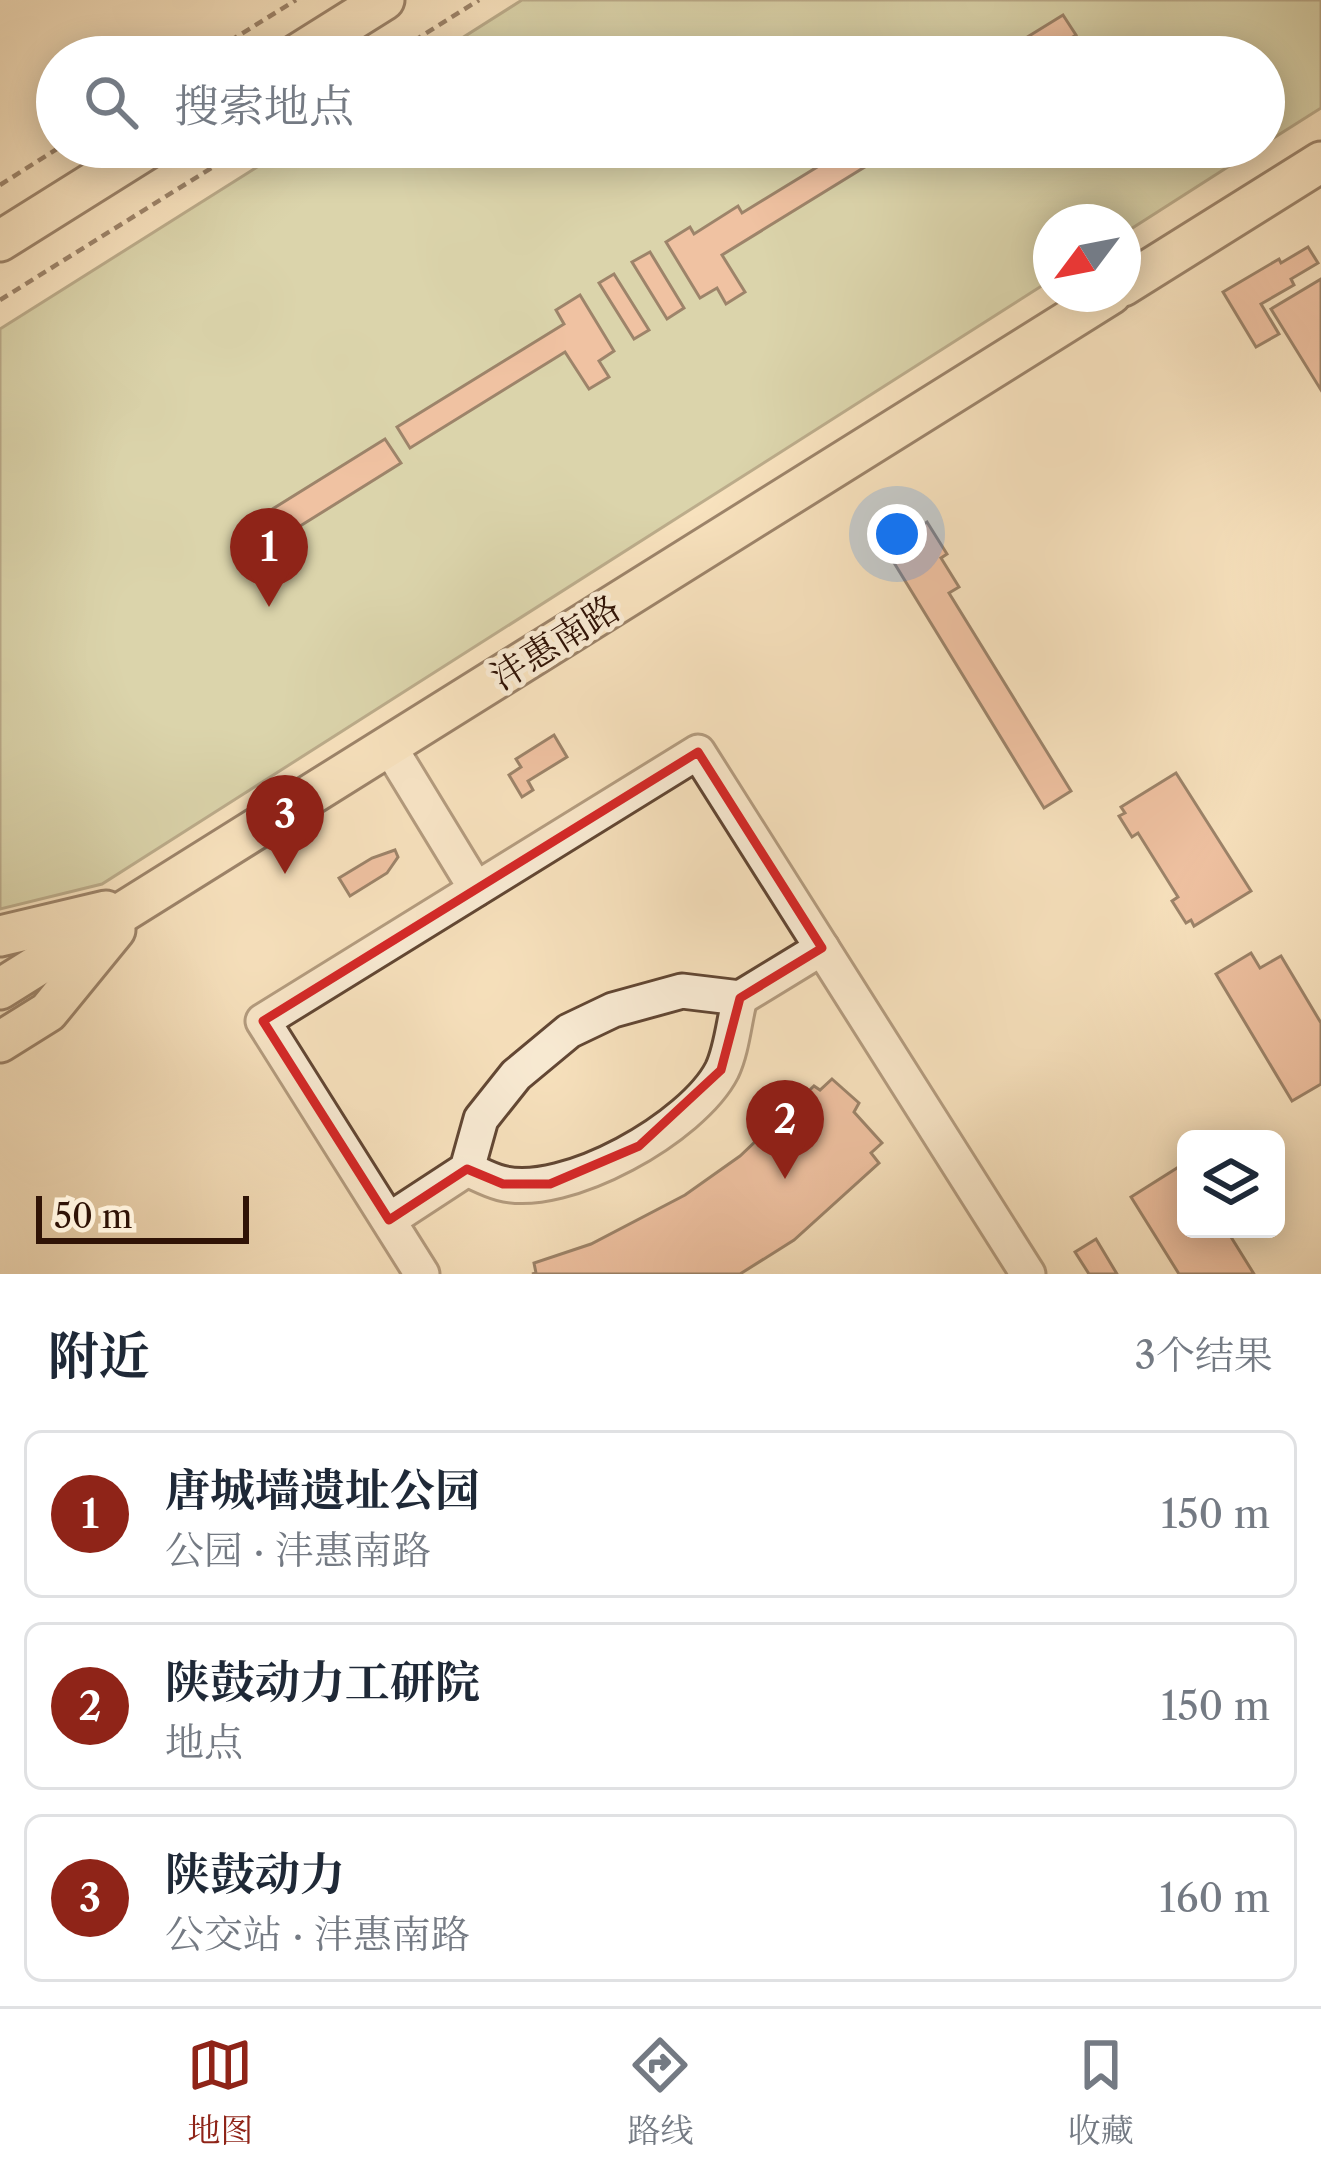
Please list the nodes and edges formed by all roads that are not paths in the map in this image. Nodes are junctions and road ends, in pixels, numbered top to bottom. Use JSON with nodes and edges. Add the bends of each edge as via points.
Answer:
{"nodes":[{"id":1,"x":384,"y":0,"type":"edge"},
{"id":2,"x":327,"y":36,"type":"edge"},
{"id":3,"x":1321,"y":162,"type":"edge"},
{"id":4,"x":116,"y":168,"type":"edge"},
{"id":5,"x":0,"y":241,"type":"edge"},
{"id":6,"x":1141,"y":275,"type":"edge"},
{"id":7,"x":1082,"y":312,"type":"edge"},
{"id":8,"x":389,"y":746,"type":"junction"},
{"id":9,"x":476,"y":889,"type":"junction"},
{"id":10,"x":135,"y":904,"type":"junction"},
{"id":11,"x":0,"y":936,"type":"edge"},
{"id":12,"x":822,"y":948,"type":"junction"},
{"id":13,"x":0,"y":989,"type":"edge"},
{"id":14,"x":740,"y":998,"type":"junction"},
{"id":15,"x":0,"y":1042,"type":"edge"},
{"id":16,"x":466,"y":1168,"type":"junction"},
{"id":17,"x":389,"y":1220,"type":"junction"},
{"id":18,"x":422,"y":1274,"type":"edge"},
{"id":19,"x":1028,"y":1274,"type":"edge"}],
"edges":[{"from":1,"to":2,"type":"main road"},
{"from":3,"to":6,"type":"main road"},
{"from":4,"to":5,"type":"main road"},
{"from":7,"to":8,"type":"main road","name":"沣惠南路"},
{"from":8,"to":9,"type":"street"},
{"from":8,"to":10,"type":"main road","name":"沣惠南路"},
{"from":9,"to":12,"type":"street","via":[[698,752]]},
{"from":9,"to":17,"type":"street","via":[[263,1021]]},
{"from":10,"to":11,"type":"main road"},
{"from":10,"to":13,"type":"main road","name":"沣惠南路"},
{"from":10,"to":15,"type":"main road","via":[[48,1012]]},
{"from":12,"to":14,"type":"street"},
{"from":12,"to":19,"type":"street"},
{"from":14,"to":16,"type":"street","via":[[682,991],[569,1031],[516,1075],[481,1119]]},
{"from":14,"to":16,"type":"street","via":[[722,1070],[686,1111],[638,1146],[550,1184],[503,1184]]},
{"from":16,"to":17,"type":"street"},
{"from":17,"to":18,"type":"street"}]}
